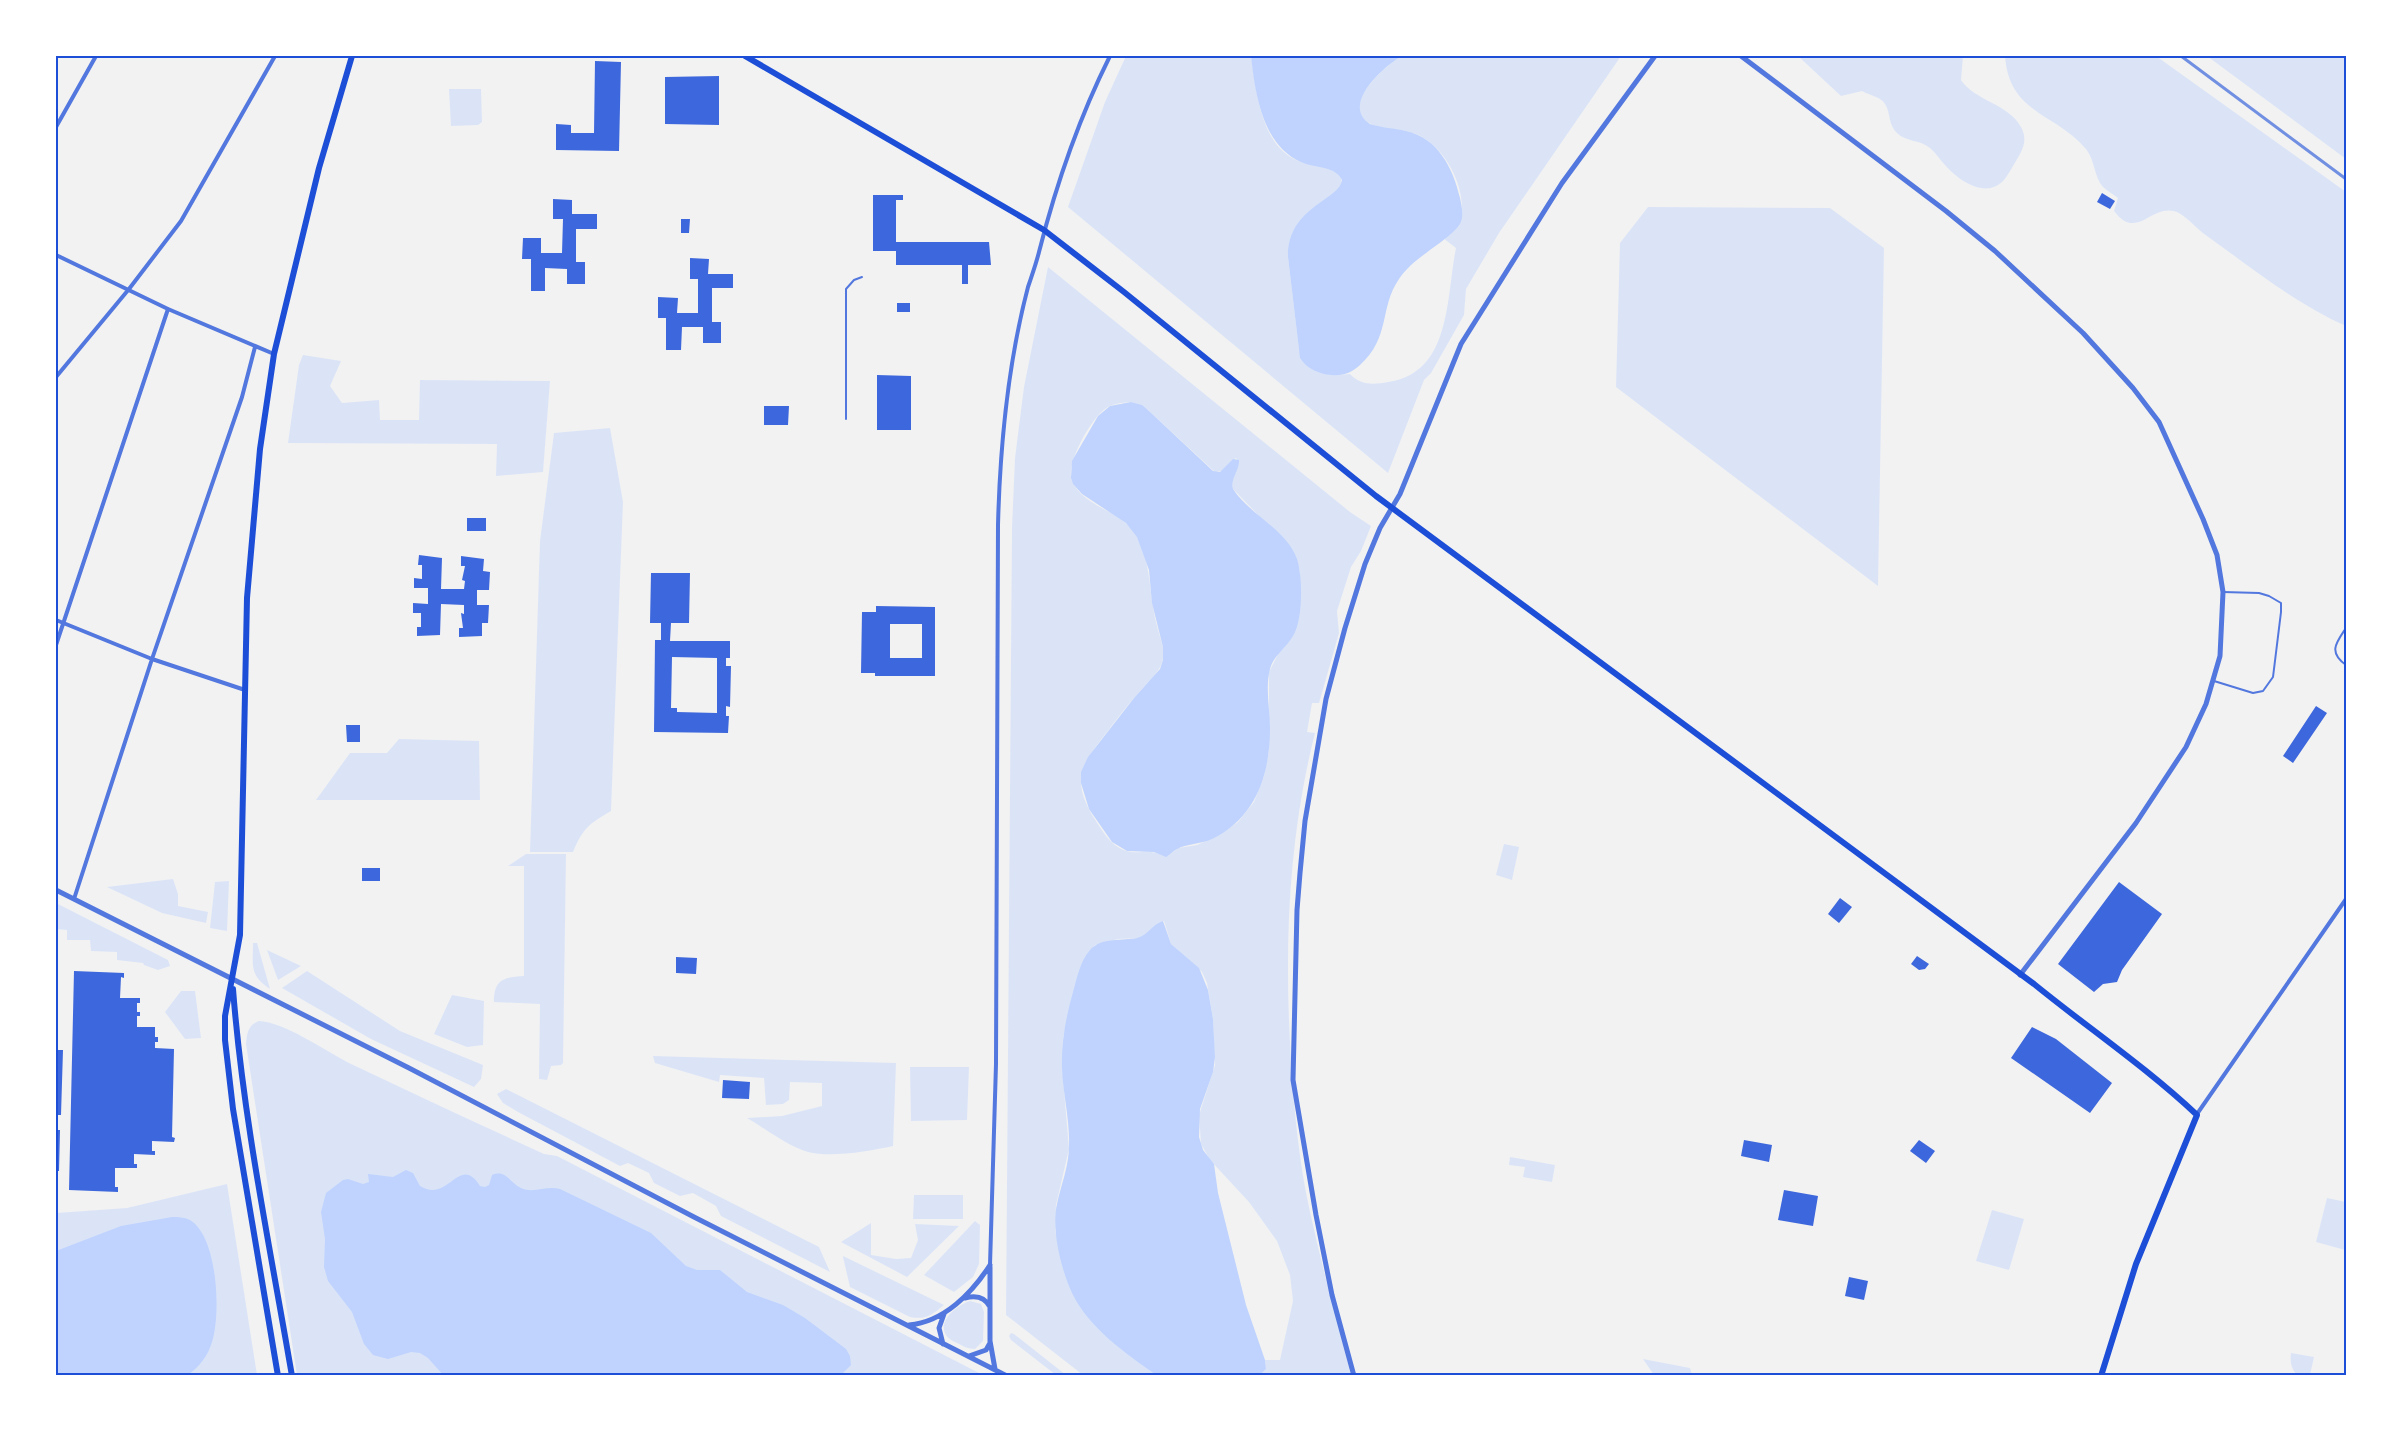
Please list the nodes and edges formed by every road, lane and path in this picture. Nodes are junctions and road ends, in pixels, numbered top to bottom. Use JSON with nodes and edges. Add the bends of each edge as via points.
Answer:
{"nodes":[{"id":1,"x":96,"y":56,"type":"edge"},
{"id":2,"x":275,"y":56,"type":"edge"},
{"id":3,"x":352,"y":56,"type":"edge"},
{"id":4,"x":745,"y":56,"type":"edge"},
{"id":5,"x":1110,"y":56,"type":"edge"},
{"id":6,"x":1655,"y":56,"type":"edge"},
{"id":7,"x":1741,"y":56,"type":"edge"},
{"id":8,"x":56,"y":127,"type":"edge"},
{"id":9,"x":1044,"y":230,"type":"junction"},
{"id":10,"x":56,"y":255,"type":"edge"},
{"id":11,"x":862,"y":277,"type":"dead end"},
{"id":12,"x":129,"y":289,"type":"junction"},
{"id":13,"x":168,"y":309,"type":"junction"},
{"id":14,"x":255,"y":347,"type":"junction"},
{"id":15,"x":274,"y":354,"type":"junction"},
{"id":16,"x":56,"y":377,"type":"edge"},
{"id":17,"x":846,"y":419,"type":"dead end"},
{"id":18,"x":1393,"y":508,"type":"junction"},
{"id":19,"x":2223,"y":592,"type":"junction"},
{"id":20,"x":56,"y":620,"type":"edge"},
{"id":21,"x":63,"y":622,"type":"junction"},
{"id":22,"x":2346,"y":628,"type":"edge"},
{"id":23,"x":56,"y":645,"type":"edge"},
{"id":24,"x":152,"y":659,"type":"junction"},
{"id":25,"x":2346,"y":665,"type":"edge"},
{"id":26,"x":2214,"y":681,"type":"junction"},
{"id":27,"x":245,"y":690,"type":"junction"},
{"id":28,"x":56,"y":890,"type":"edge"},
{"id":29,"x":2346,"y":899,"type":"edge"},
{"id":30,"x":74,"y":900,"type":"junction"},
{"id":31,"x":2020,"y":975,"type":"junction"},
{"id":32,"x":232,"y":979,"type":"junction"},
{"id":33,"x":2197,"y":1115,"type":"junction"},
{"id":34,"x":990,"y":1265,"type":"junction"},
{"id":35,"x":964,"y":1298,"type":"junction"},
{"id":36,"x":991,"y":1309,"type":"junction"},
{"id":37,"x":947,"y":1310,"type":"junction"},
{"id":38,"x":907,"y":1325,"type":"junction"},
{"id":39,"x":990,"y":1341,"type":"junction"},
{"id":40,"x":943,"y":1344,"type":"junction"},
{"id":41,"x":968,"y":1356,"type":"junction"},
{"id":42,"x":995,"y":1369,"type":"junction"},
{"id":43,"x":279,"y":1376,"type":"edge"},
{"id":44,"x":292,"y":1376,"type":"edge"},
{"id":45,"x":1007,"y":1376,"type":"edge"},
{"id":46,"x":1354,"y":1376,"type":"edge"},
{"id":47,"x":2101,"y":1376,"type":"edge"}],
"edges":[{"from":1,"to":8,"type":"street"},
{"from":2,"to":12,"type":"street","via":[[181,221]]},
{"from":3,"to":15,"type":"main road","via":[[319,168]]},
{"from":4,"to":9,"type":"main road"},
{"from":5,"to":9,"type":"street","via":[[1096,82]]},
{"from":6,"to":18,"type":"street","via":[[1562,183],[1461,344]]},
{"from":7,"to":19,"type":"street","via":[[1970,230],[2084,333],[2159,422],[2217,555]]},
{"from":9,"to":18,"type":"main road"},
{"from":9,"to":34,"type":"street","via":[[1008,392],[1000,459],[996,1064]]},
{"from":10,"to":12,"type":"street"},
{"from":11,"to":17,"type":"lane","via":[[846,289]]},
{"from":12,"to":13,"type":"street"},
{"from":12,"to":16,"type":"street"},
{"from":13,"to":14,"type":"street"},
{"from":13,"to":21,"type":"street"},
{"from":14,"to":15,"type":"street"},
{"from":14,"to":24,"type":"street","via":[[242,397]]},
{"from":15,"to":27,"type":"main road","via":[[260,449],[247,598]]},
{"from":18,"to":31,"type":"main road"},
{"from":18,"to":46,"type":"street","via":[[1365,564],[1326,699],[1305,821],[1297,910],[1293,1080],[1332,1295]]},
{"from":19,"to":26,"type":"street","via":[[2220,656]]},
{"from":19,"to":26,"type":"lane","via":[[2269,596],[2281,603],[2280,621],[2273,676],[2263,691],[2253,693]]},
{"from":20,"to":21,"type":"street"},
{"from":21,"to":23,"type":"street"},
{"from":21,"to":24,"type":"street"},
{"from":22,"to":25,"type":"lane","via":[[2335,651]]},
{"from":24,"to":27,"type":"street"},
{"from":24,"to":30,"type":"street"},
{"from":26,"to":31,"type":"street","via":[[2186,747],[2136,823]]},
{"from":27,"to":32,"type":"main road","via":[[240,935]]},
{"from":28,"to":30,"type":"street"},
{"from":29,"to":33,"type":"street"},
{"from":30,"to":32,"type":"street"},
{"from":31,"to":33,"type":"main road","via":[[2166,1086]]},
{"from":32,"to":38,"type":"street"},
{"from":32,"to":43,"type":"main road","via":[[225,1016],[228,1068]]},
{"from":32,"to":44,"type":"main road","via":[[250,1130]]},
{"from":33,"to":47,"type":"main road","via":[[2136,1264]]},
{"from":34,"to":35,"type":"street"},
{"from":34,"to":36,"type":"street"},
{"from":35,"to":36,"type":"street","via":[[981,1298]]},
{"from":35,"to":37,"type":"street"},
{"from":36,"to":39,"type":"street"},
{"from":37,"to":38,"type":"street","via":[[935,1319]]},
{"from":37,"to":40,"type":"street","via":[[939,1328]]},
{"from":38,"to":40,"type":"street"},
{"from":39,"to":41,"type":"street","via":[[986,1350]]},
{"from":39,"to":42,"type":"street"},
{"from":40,"to":41,"type":"street"},
{"from":41,"to":42,"type":"street"},
{"from":42,"to":45,"type":"street"}]}
